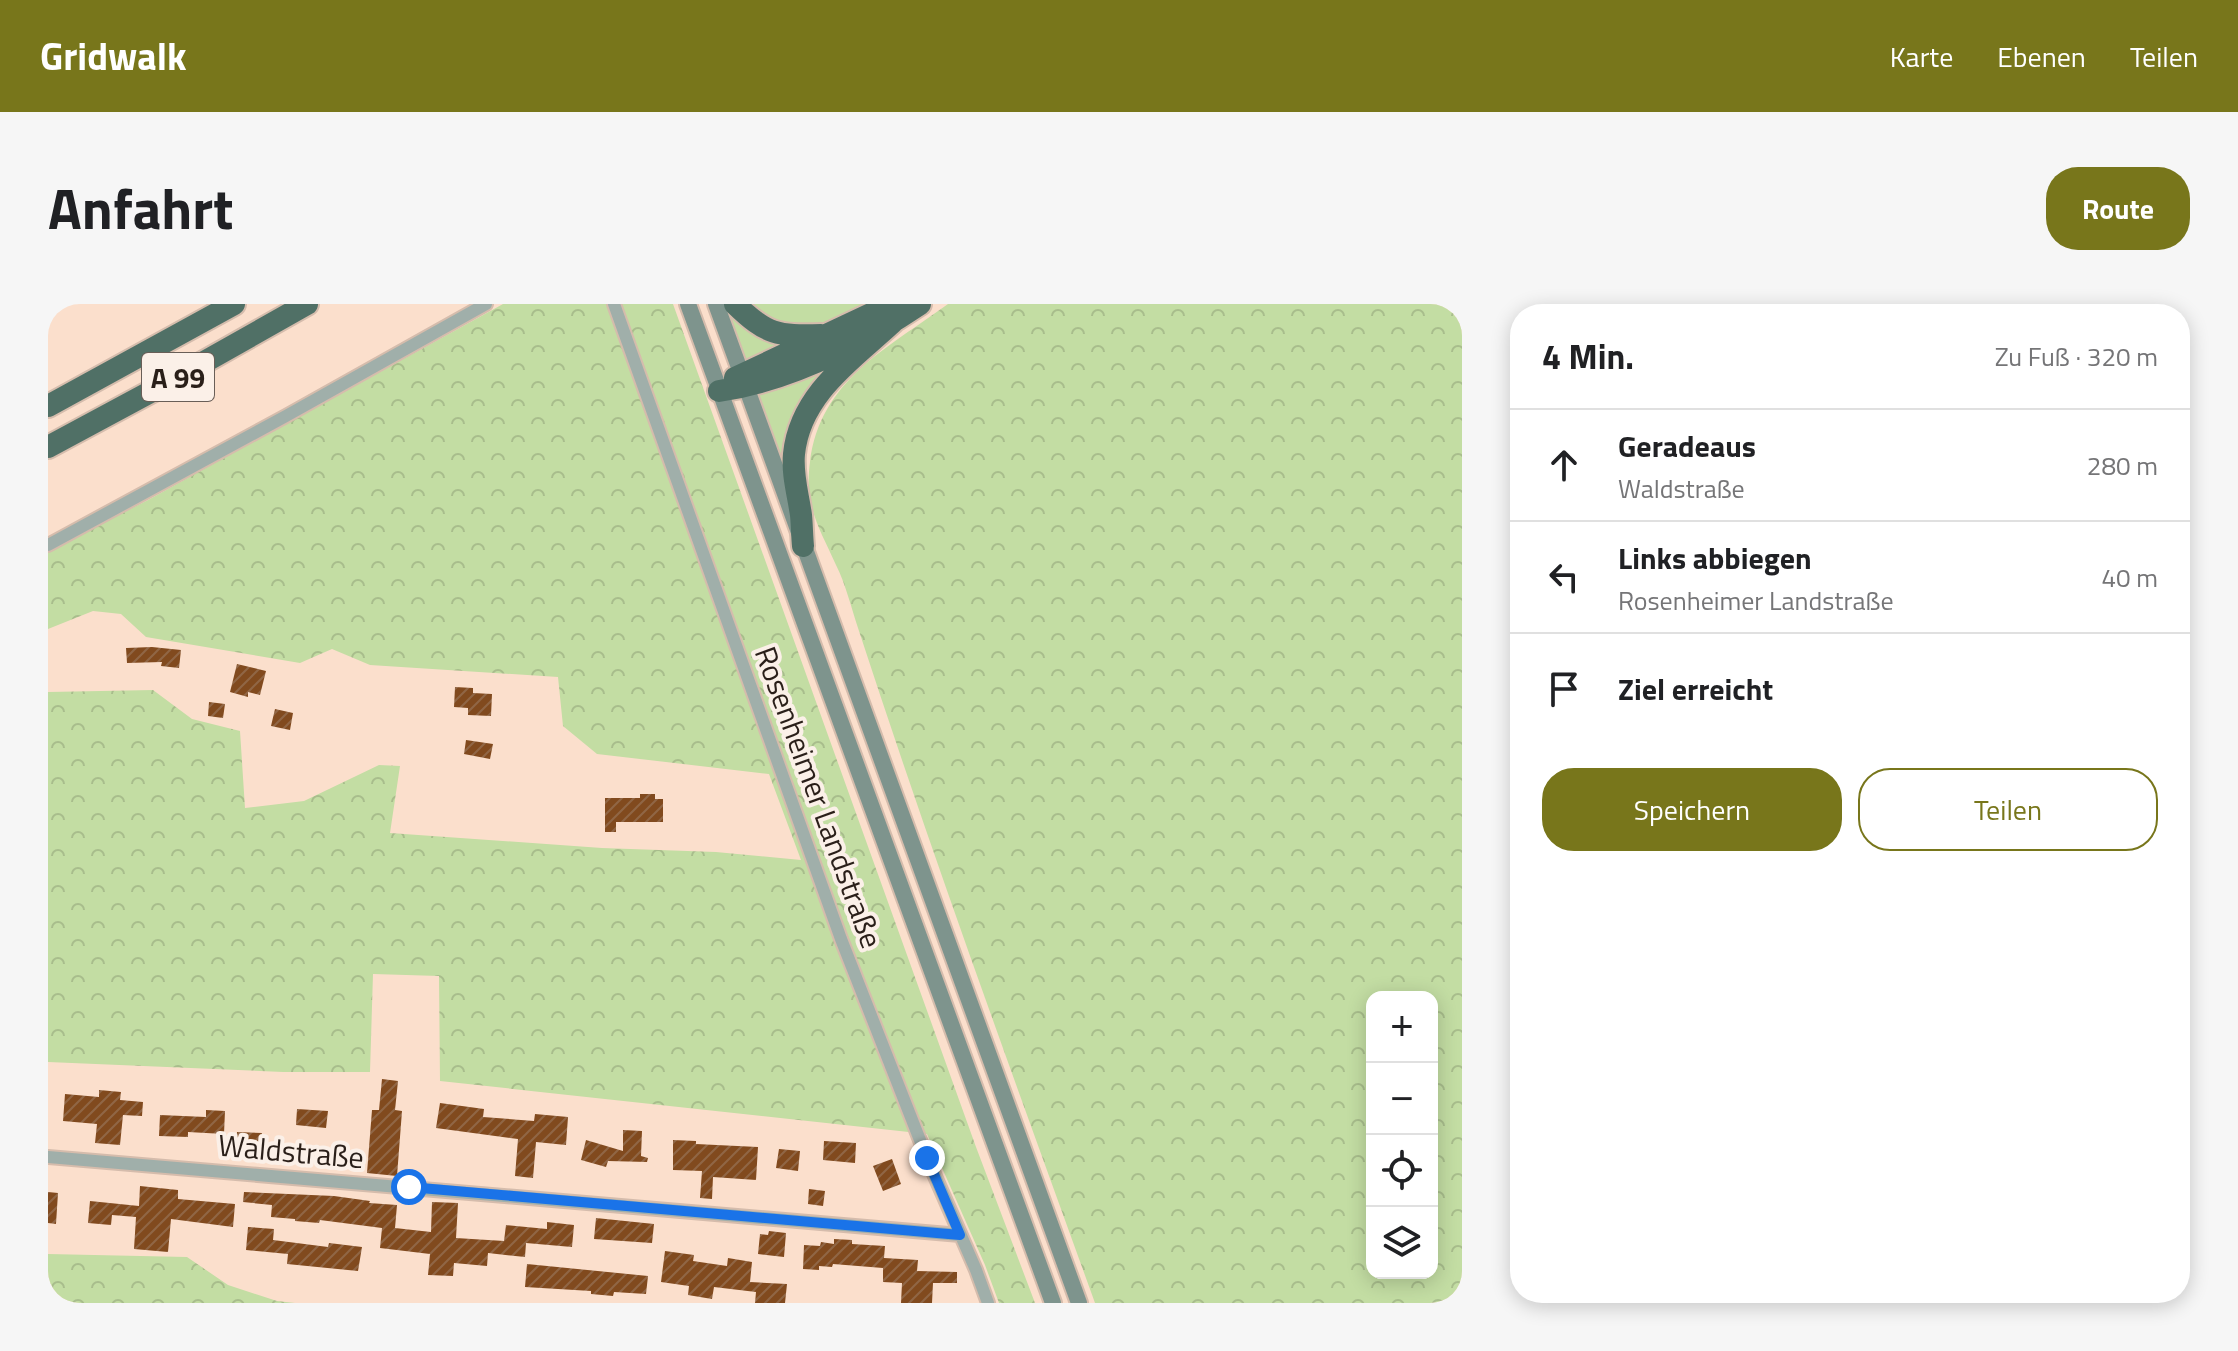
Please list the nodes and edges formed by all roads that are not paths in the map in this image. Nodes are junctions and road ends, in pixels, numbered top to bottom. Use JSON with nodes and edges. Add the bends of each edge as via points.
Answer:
{"nodes":[{"id":1,"x":234,"y":304,"type":"edge"},
{"id":2,"x":307,"y":304,"type":"edge"},
{"id":3,"x":486,"y":304,"type":"edge"},
{"id":4,"x":614,"y":304,"type":"edge"},
{"id":5,"x":688,"y":304,"type":"edge"},
{"id":6,"x":716,"y":304,"type":"edge"},
{"id":7,"x":735,"y":304,"type":"edge"},
{"id":8,"x":920,"y":304,"type":"edge"},
{"id":9,"x":892,"y":313,"type":"edge"},
{"id":10,"x":830,"y":335,"type":"junction"},
{"id":11,"x":743,"y":380,"type":"junction"},
{"id":12,"x":719,"y":391,"type":"junction"},
{"id":13,"x":48,"y":406,"type":"edge"},
{"id":14,"x":48,"y":447,"type":"edge"},
{"id":15,"x":48,"y":545,"type":"edge"},
{"id":16,"x":803,"y":546,"type":"junction"},
{"id":17,"x":48,"y":1157,"type":"edge"},
{"id":18,"x":960,"y":1235,"type":"junction"},
{"id":19,"x":988,"y":1303,"type":"edge"},
{"id":20,"x":1053,"y":1303,"type":"edge"},
{"id":21,"x":1079,"y":1303,"type":"edge"}],
"edges":[{"from":1,"to":13,"type":"highway","number":"A 99"},
{"from":2,"to":14,"type":"highway","number":"A 99"},
{"from":3,"to":15,"type":"street"},
{"from":4,"to":18,"type":"street","name":"Rosenheimer Landstraße","via":[[841,939]]},
{"from":5,"to":12,"type":"main road"},
{"from":6,"to":11,"type":"main road"},
{"from":7,"to":10,"type":"highway","via":[[756,325],[777,334]]},
{"from":8,"to":9,"type":"highway"},
{"from":9,"to":10,"type":"highway"},
{"from":9,"to":11,"type":"highway","via":[[817,363]]},
{"from":9,"to":16,"type":"highway","via":[[833,375],[802,421],[794,453],[794,486]]},
{"from":10,"to":11,"type":"highway"},
{"from":11,"to":12,"type":"highway"},
{"from":11,"to":16,"type":"main road"},
{"from":12,"to":20,"type":"main road"},
{"from":16,"to":21,"type":"main road"},
{"from":17,"to":18,"type":"street","name":"Waldstraße"},
{"from":18,"to":19,"type":"street","name":"Rosenheimer Landstraße"}]}
